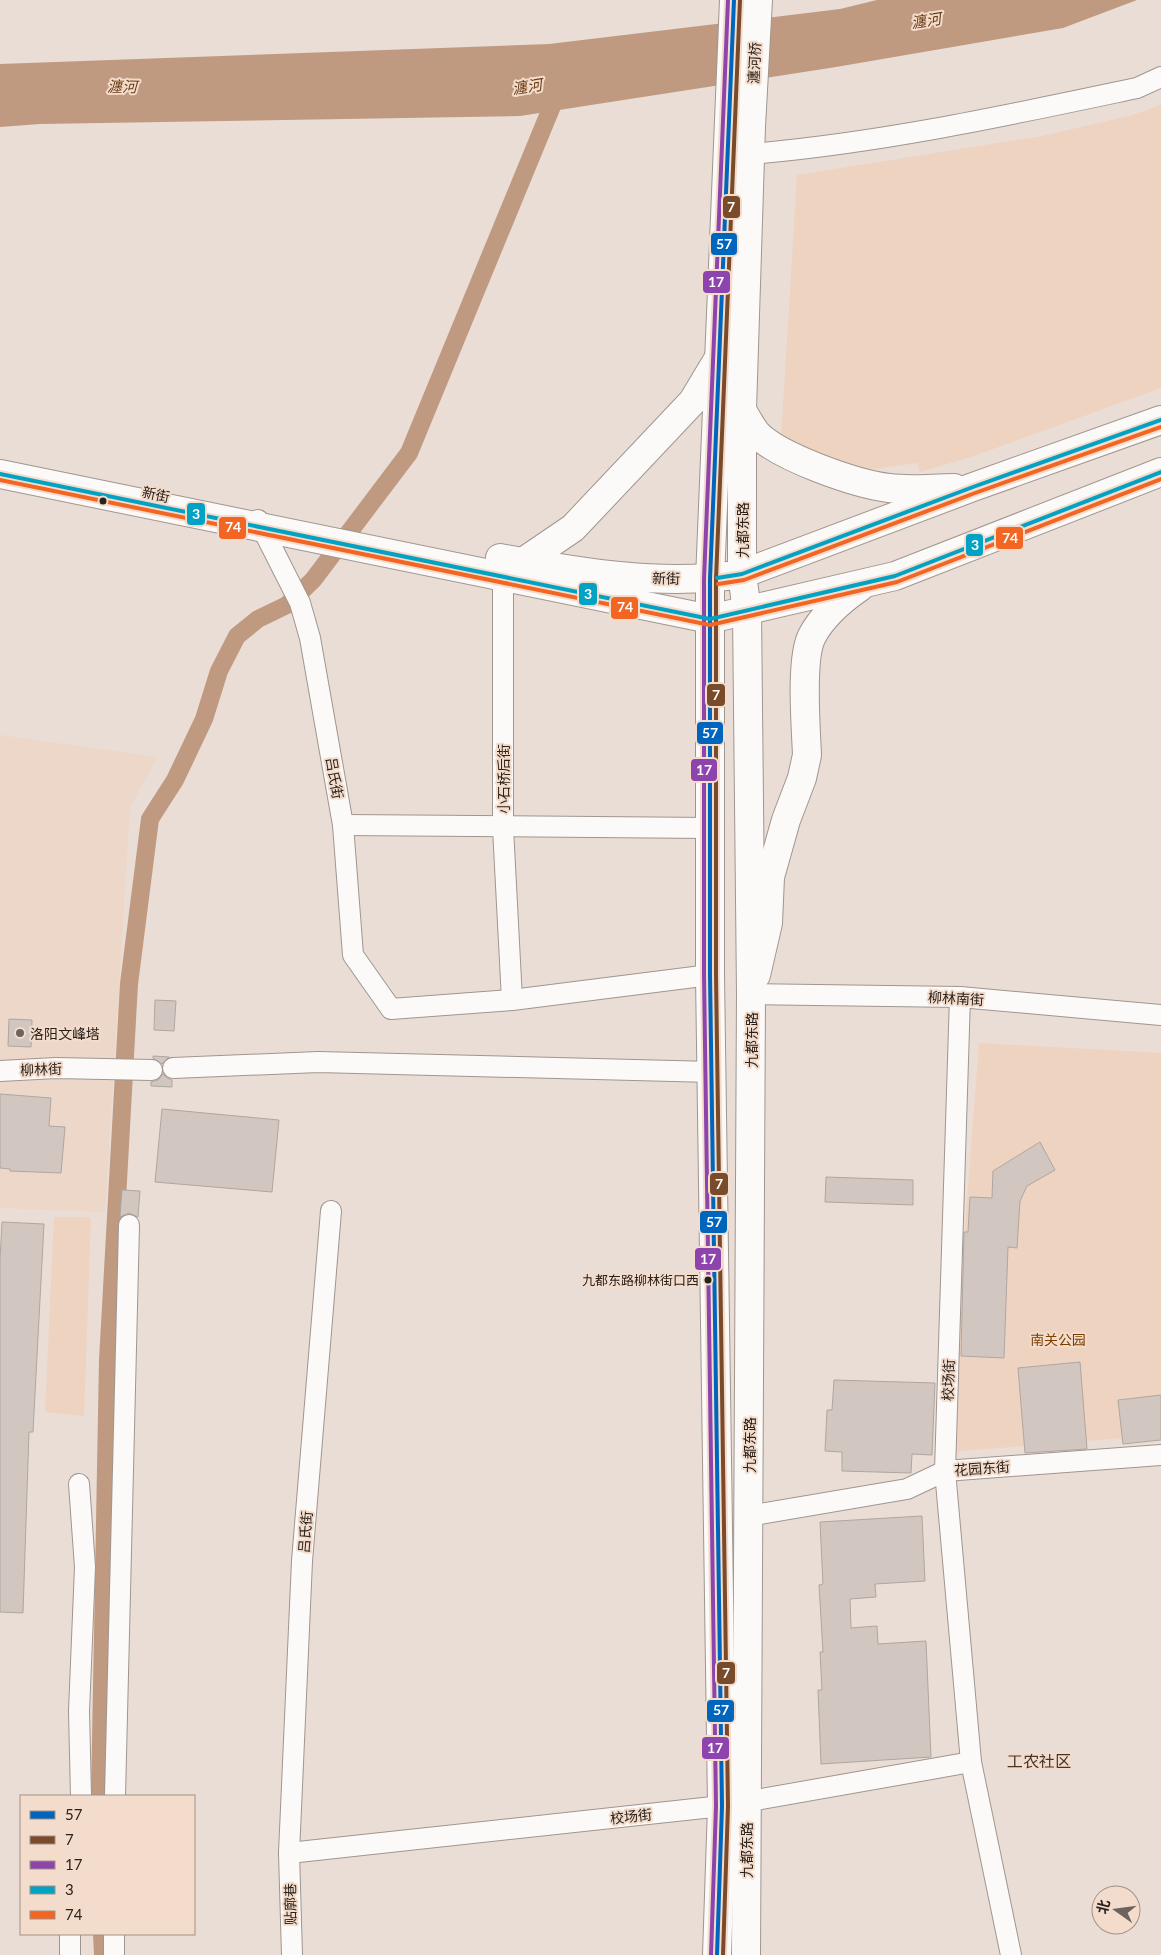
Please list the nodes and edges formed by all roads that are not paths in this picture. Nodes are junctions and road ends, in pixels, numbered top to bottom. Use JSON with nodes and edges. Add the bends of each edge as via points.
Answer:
{"nodes":[{"id":1,"x":734,"y":0,"type":"edge"},
{"id":2,"x":758,"y":0,"type":"edge"},
{"id":3,"x":1161,"y":77,"type":"edge"},
{"id":4,"x":740,"y":127,"type":"junction"},
{"id":5,"x":750,"y":154,"type":"junction"},
{"id":6,"x":720,"y":356,"type":"junction"},
{"id":7,"x":742,"y":410,"type":"junction"},
{"id":8,"x":1161,"y":420,"type":"edge"},
{"id":9,"x":0,"y":461,"type":"edge"},
{"id":10,"x":1161,"y":472,"type":"edge"},
{"id":11,"x":0,"y":474,"type":"edge"},
{"id":12,"x":973,"y":487,"type":"junction"},
{"id":13,"x":258,"y":520,"type":"junction"},
{"id":14,"x":510,"y":566,"type":"junction"},
{"id":15,"x":742,"y":574,"type":"junction"},
{"id":16,"x":710,"y":579,"type":"junction"},
{"id":17,"x":865,"y":583,"type":"junction"},
{"id":18,"x":747,"y":611,"type":"junction"},
{"id":19,"x":710,"y":619,"type":"junction"},
{"id":20,"x":343,"y":825,"type":"junction"},
{"id":21,"x":503,"y":828,"type":"junction"},
{"id":22,"x":710,"y":828,"type":"junction"},
{"id":23,"x":710,"y":975,"type":"junction"},
{"id":24,"x":751,"y":994,"type":"junction"},
{"id":25,"x":960,"y":997,"type":"junction"},
{"id":26,"x":512,"y":1000,"type":"junction"},
{"id":27,"x":1161,"y":1015,"type":"edge"},
{"id":28,"x":173,"y":1068,"type":"dead end"},
{"id":29,"x":152,"y":1070,"type":"dead end"},
{"id":30,"x":0,"y":1071,"type":"edge"},
{"id":31,"x":712,"y":1072,"type":"junction"},
{"id":32,"x":331,"y":1211,"type":"dead end"},
{"id":33,"x":129,"y":1225,"type":"dead end"},
{"id":34,"x":1161,"y":1456,"type":"edge"},
{"id":35,"x":945,"y":1471,"type":"junction"},
{"id":36,"x":79,"y":1484,"type":"dead end"},
{"id":37,"x":748,"y":1516,"type":"junction"},
{"id":38,"x":971,"y":1762,"type":"junction"},
{"id":39,"x":81,"y":1795,"type":"edge"},
{"id":40,"x":115,"y":1795,"type":"edge"},
{"id":41,"x":734,"y":1805,"type":"junction"},
{"id":42,"x":289,"y":1853,"type":"junction"},
{"id":43,"x":70,"y":1935,"type":"edge"},
{"id":44,"x":114,"y":1935,"type":"edge"},
{"id":45,"x":70,"y":1955,"type":"edge"},
{"id":46,"x":114,"y":1955,"type":"edge"},
{"id":47,"x":292,"y":1955,"type":"edge"},
{"id":48,"x":718,"y":1955,"type":"edge"},
{"id":49,"x":746,"y":1955,"type":"edge"},
{"id":50,"x":1011,"y":1955,"type":"edge"}],
"edges":[{"from":1,"to":4,"type":"main road","name":"瀍河桥"},
{"from":2,"to":4,"type":"main road","name":"瀍河桥"},
{"from":3,"to":5,"type":"street","via":[[1137,88],[969,124]]},
{"from":4,"to":5,"type":"main road","name":"九都东路"},
{"from":4,"to":6,"type":"main road","name":"九都东路"},
{"from":5,"to":7,"type":"main road","name":"九都东路"},
{"from":6,"to":14,"type":"main road","via":[[693,401],[573,528]]},
{"from":6,"to":16,"type":"main road","name":"九都东路"},
{"from":7,"to":12,"type":"main road","via":[[756,433],[783,452],[842,477],[891,489]]},
{"from":7,"to":15,"type":"main road","name":"九都东路"},
{"from":8,"to":12,"type":"main road","name":"新街"},
{"from":9,"to":13,"type":"main road","name":"新街"},
{"from":10,"to":17,"type":"main road","name":"新街","via":[[894,576]]},
{"from":11,"to":13,"type":"main road"},
{"from":12,"to":15,"type":"main road","name":"新街"},
{"from":13,"to":14,"type":"main road","name":"新街"},
{"from":13,"to":20,"type":"street","name":"吕氏街","via":[[300,603],[310,638]]},
{"from":14,"to":16,"type":"main road","name":"新街","via":[[630,578]]},
{"from":14,"to":19,"type":"main road","name":"新街"},
{"from":14,"to":21,"type":"street","name":"小石桥后街"},
{"from":15,"to":16,"type":"main road","name":"新街"},
{"from":15,"to":18,"type":"main road","name":"九都东路"},
{"from":16,"to":19,"type":"main road","name":"九都东路"},
{"from":17,"to":18,"type":"main road","name":"新街"},
{"from":17,"to":24,"type":"main road","via":[[840,600],[811,637],[805,667],[806,767],[786,820],[770,877],[768,923]]},
{"from":18,"to":19,"type":"main road","name":"新街"},
{"from":18,"to":24,"type":"main road","name":"九都东路"},
{"from":19,"to":22,"type":"main road","name":"九都东路"},
{"from":20,"to":21,"type":"street"},
{"from":20,"to":26,"type":"street","name":"吕氏街","via":[[353,955],[391,1009]]},
{"from":21,"to":22,"type":"street"},
{"from":21,"to":26,"type":"street","name":"小石桥后街"},
{"from":22,"to":23,"type":"main road","name":"九都东路"},
{"from":23,"to":26,"type":"street"},
{"from":23,"to":31,"type":"main road","name":"九都东路"},
{"from":24,"to":25,"type":"street","name":"柳林南街"},
{"from":24,"to":37,"type":"main road","name":"九都东路"},
{"from":25,"to":27,"type":"street","name":"柳林南街"},
{"from":25,"to":35,"type":"street","name":"校场街"},
{"from":28,"to":31,"type":"street","via":[[318,1062]]},
{"from":29,"to":30,"type":"street","name":"柳林街","via":[[56,1068]]},
{"from":31,"to":41,"type":"main road","name":"九都东路"},
{"from":32,"to":42,"type":"street","name":"吕氏街","via":[[302,1562]]},
{"from":33,"to":40,"type":"street"},
{"from":34,"to":35,"type":"street","name":"花园东街"},
{"from":35,"to":37,"type":"street","name":"花园东街","via":[[907,1489]]},
{"from":35,"to":38,"type":"street","name":"校场街"},
{"from":36,"to":39,"type":"street","via":[[85,1567],[78,1711]]},
{"from":37,"to":41,"type":"main road","name":"九都东路"},
{"from":38,"to":41,"type":"street","name":"校场街"},
{"from":38,"to":50,"type":"street","name":"校场街"},
{"from":41,"to":42,"type":"street","name":"校场街"},
{"from":41,"to":48,"type":"main road","name":"九都东路"},
{"from":41,"to":49,"type":"main road","name":"九都东路"},
{"from":42,"to":47,"type":"street","name":"贴廓巷"},
{"from":43,"to":45,"type":"street"},
{"from":44,"to":46,"type":"street"}]}
